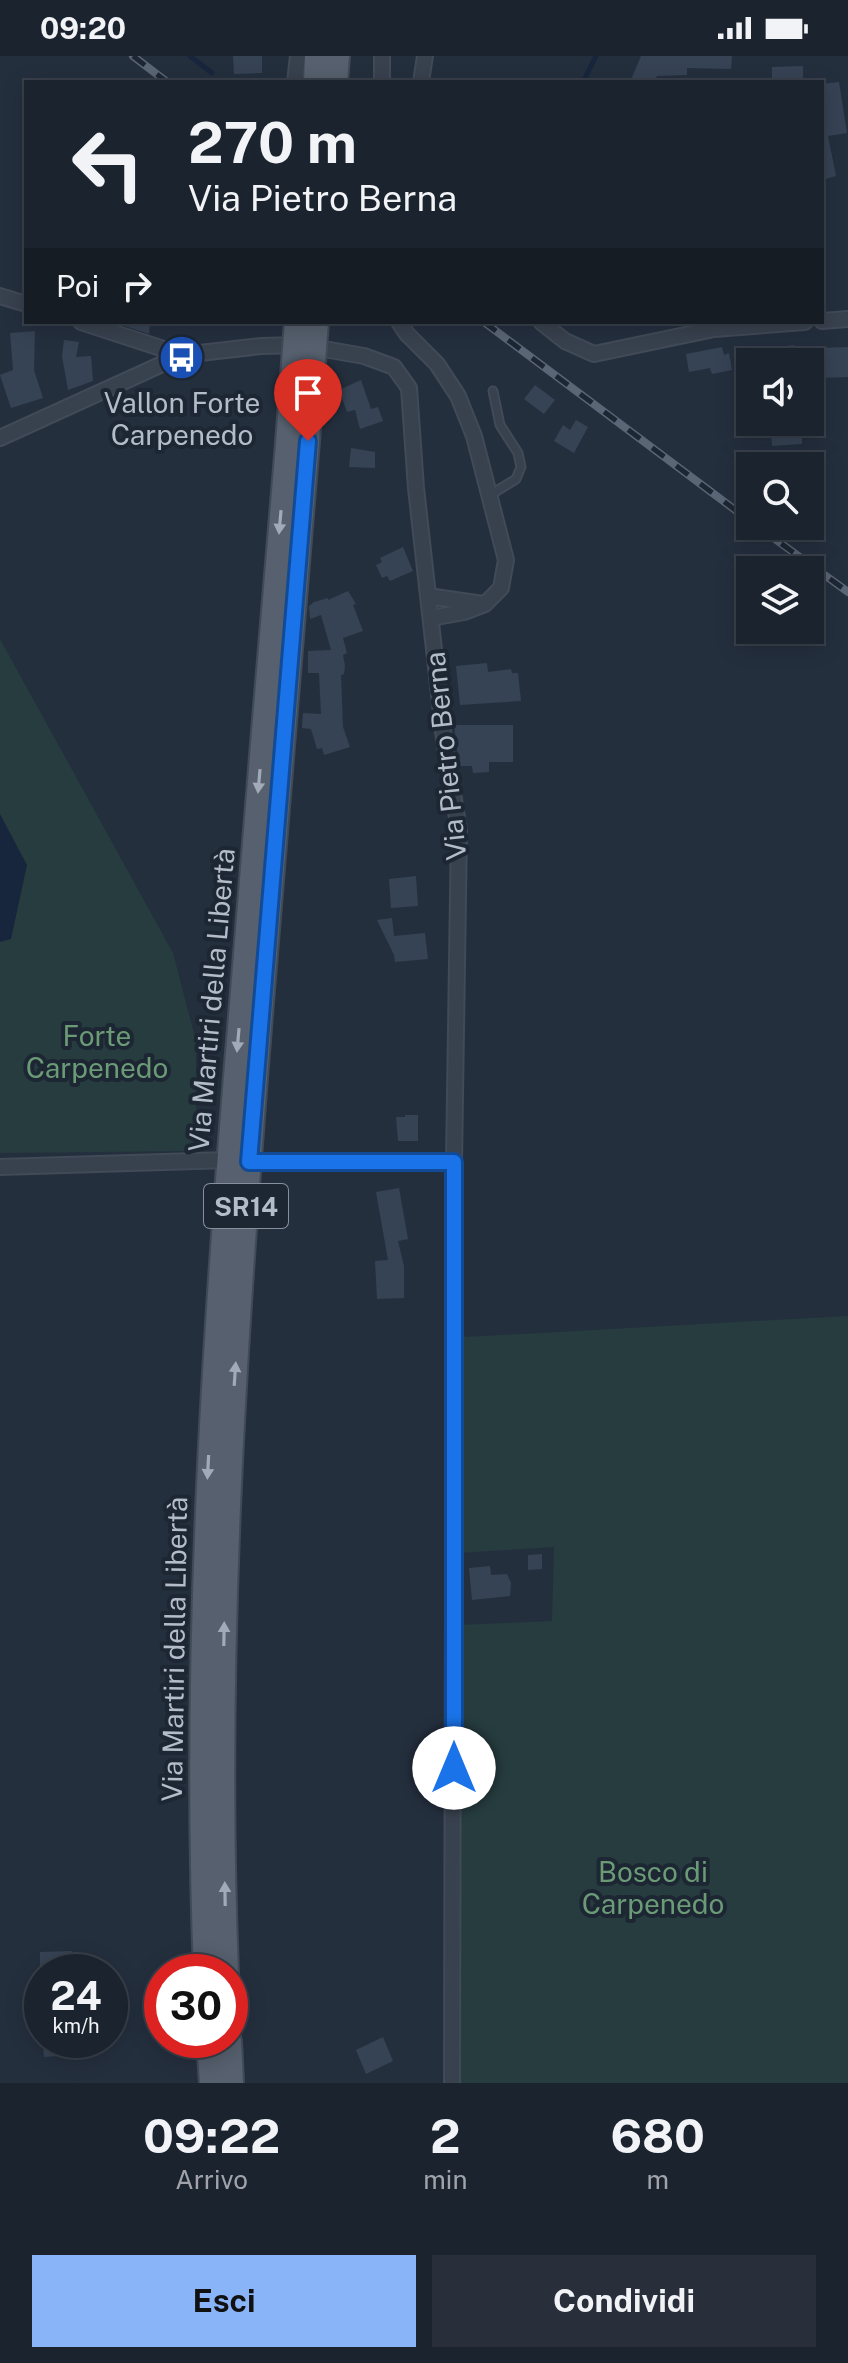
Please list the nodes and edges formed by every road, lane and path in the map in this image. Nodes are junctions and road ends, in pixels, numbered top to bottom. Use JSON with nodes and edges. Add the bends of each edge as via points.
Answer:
{"nodes":[{"id":1,"x":298,"y":56,"type":"edge"},
{"id":2,"x":316,"y":56,"type":"edge"},
{"id":3,"x":338,"y":56,"type":"edge"},
{"id":4,"x":382,"y":56,"type":"edge"},
{"id":5,"x":425,"y":56,"type":"edge"},
{"id":6,"x":295,"y":80,"type":"edge"},
{"id":7,"x":315,"y":80,"type":"edge"},
{"id":8,"x":336,"y":80,"type":"edge"},
{"id":9,"x":382,"y":80,"type":"edge"},
{"id":10,"x":421,"y":80,"type":"edge"},
{"id":11,"x":0,"y":296,"type":"edge"},
{"id":12,"x":24,"y":303,"type":"edge"},
{"id":13,"x":848,"y":319,"type":"edge"},
{"id":14,"x":824,"y":321,"type":"edge"},
{"id":15,"x":87,"y":324,"type":"edge"},
{"id":16,"x":296,"y":324,"type":"edge"},
{"id":17,"x":317,"y":324,"type":"edge"},
{"id":18,"x":400,"y":324,"type":"edge"},
{"id":19,"x":544,"y":324,"type":"edge"},
{"id":20,"x":779,"y":324,"type":"edge"},
{"id":21,"x":182,"y":355,"type":"junction"},
{"id":22,"x":493,"y":391,"type":"dead end"},
{"id":23,"x":0,"y":438,"type":"edge"},
{"id":24,"x":297,"y":442,"type":"junction"},
{"id":25,"x":490,"y":495,"type":"junction"},
{"id":26,"x":428,"y":596,"type":"junction"},
{"id":27,"x":485,"y":604,"type":"junction"},
{"id":28,"x":431,"y":618,"type":"junction"},
{"id":29,"x":238,"y":1161,"type":"junction"},
{"id":30,"x":454,"y":1162,"type":"junction"},
{"id":31,"x":0,"y":1167,"type":"edge"},
{"id":32,"x":205,"y":1954,"type":"edge"},
{"id":33,"x":227,"y":1954,"type":"edge"},
{"id":34,"x":209,"y":2058,"type":"edge"},
{"id":35,"x":231,"y":2058,"type":"edge"},
{"id":36,"x":211,"y":2083,"type":"edge"},
{"id":37,"x":232,"y":2083,"type":"edge"},
{"id":38,"x":452,"y":2083,"type":"edge"}],
"edges":[{"from":1,"to":6,"type":"street"},
{"from":2,"to":7,"type":"main road"},
{"from":3,"to":8,"type":"main road"},
{"from":4,"to":9,"type":"street"},
{"from":5,"to":10,"type":"street"},
{"from":11,"to":12,"type":"street"},
{"from":13,"to":14,"type":"street"},
{"from":15,"to":21,"type":"street"},
{"from":16,"to":24,"type":"main road","name":"Via Martiri della Libertà","number":"SR14","bridge":true},
{"from":17,"to":24,"type":"main road","name":"Via Martiri della Libertà","number":"SR14","bridge":true},
{"from":18,"to":25,"type":"street","via":[[458,396]]},
{"from":19,"to":20,"type":"street","via":[[594,354],[714,329]]},
{"from":21,"to":23,"type":"street"},
{"from":21,"to":26,"type":"street","name":"Via Pietro Berna","via":[[301,345],[394,367],[409,388]]},
{"from":22,"to":25,"type":"lane","via":[[500,425],[521,467],[516,479]]},
{"from":24,"to":29,"type":"main road","name":"Via Martiri della Libertà","number":"SR14"},
{"from":25,"to":27,"type":"street","via":[[506,560],[501,588]]},
{"from":26,"to":27,"type":"street"},
{"from":26,"to":28,"type":"street","name":"Via Pietro Berna"},
{"from":27,"to":28,"type":"street"},
{"from":28,"to":30,"type":"street","name":"Via Pietro Berna","via":[[459,830]]},
{"from":29,"to":30,"type":"street"},
{"from":29,"to":31,"type":"street"},
{"from":29,"to":32,"type":"main road","name":"Via Martiri della Libertà","number":"SR14","one_way":true,"via":[[210,1426],[204,1560]]},
{"from":33,"to":29,"type":"main road","name":"Via Martiri della Libertà","number":"SR14","one_way":true,"via":[[226,1561]]},
{"from":30,"to":38,"type":"street","name":"Via Pietro Berna"},
{"from":34,"to":36,"type":"main road"},
{"from":35,"to":37,"type":"main road"}]}
